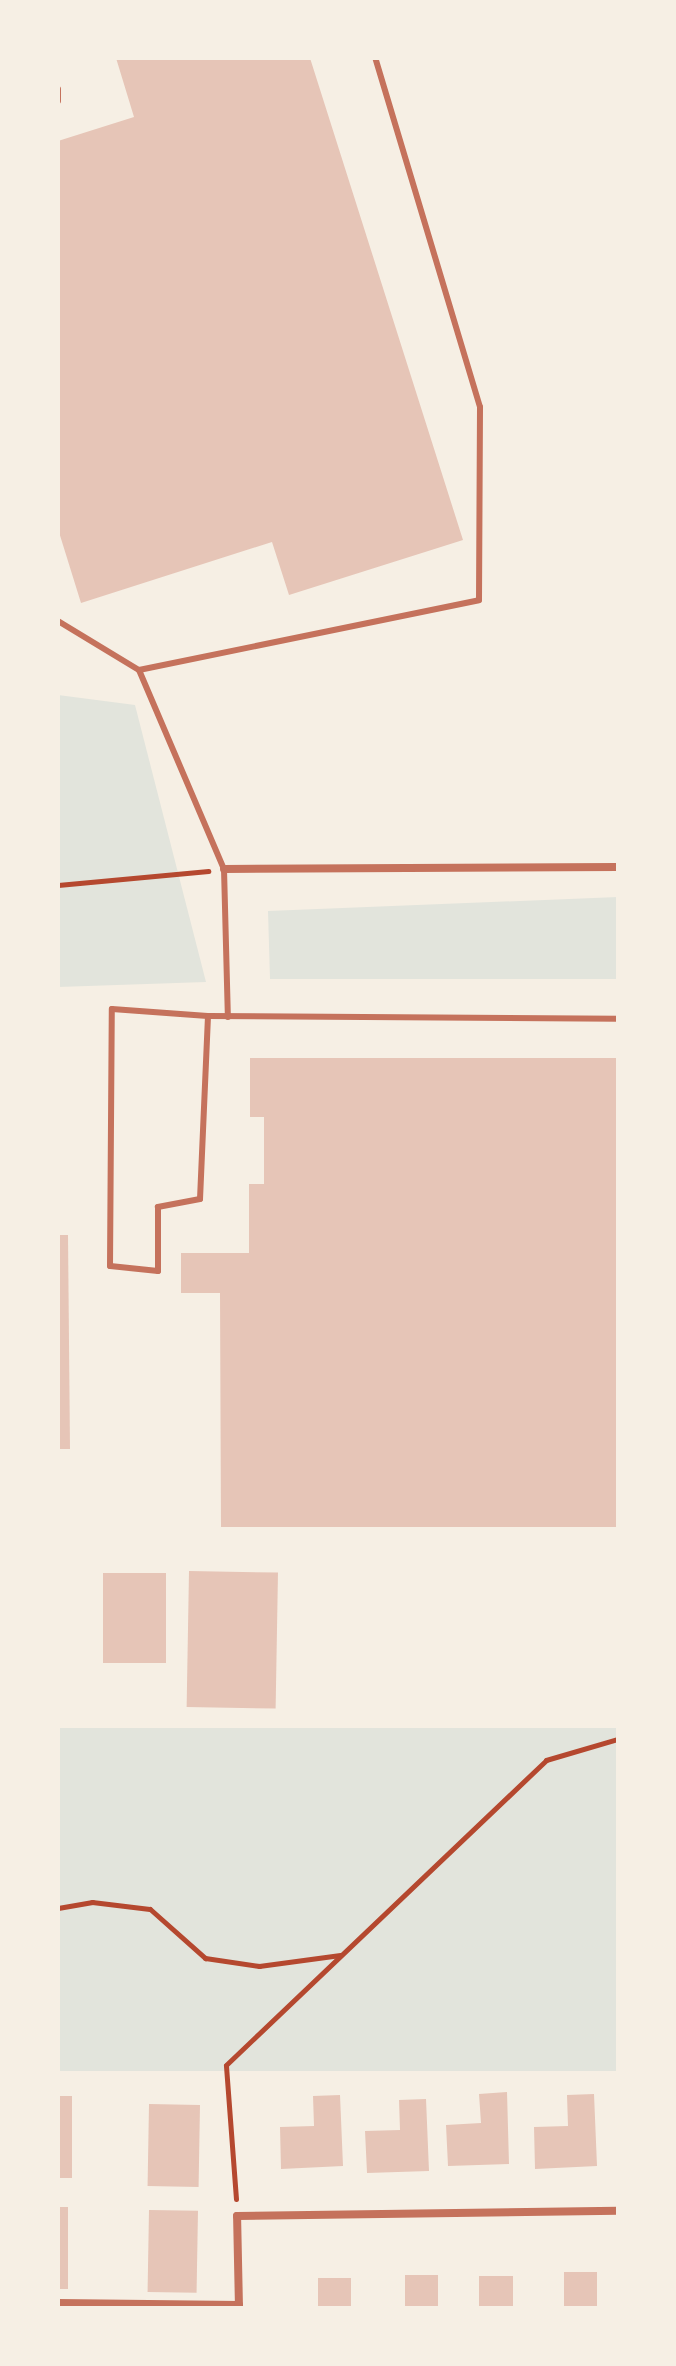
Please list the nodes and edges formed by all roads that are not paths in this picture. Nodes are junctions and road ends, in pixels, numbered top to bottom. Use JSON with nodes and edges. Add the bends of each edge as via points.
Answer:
{"nodes":[{"id":1,"x":375,"y":58,"type":"edge"},
{"id":2,"x":58,"y":89,"type":"edge"},
{"id":3,"x":58,"y":101,"type":"edge"},
{"id":4,"x":58,"y":621,"type":"edge"},
{"id":5,"x":139,"y":670,"type":"junction"},
{"id":6,"x":618,"y":867,"type":"edge"},
{"id":7,"x":224,"y":869,"type":"junction"},
{"id":8,"x":208,"y":1016,"type":"junction"},
{"id":9,"x":228,"y":1017,"type":"junction"},
{"id":10,"x":618,"y":1019,"type":"edge"},
{"id":11,"x":618,"y":2211,"type":"edge"},
{"id":12,"x":58,"y":2303,"type":"edge"},
{"id":13,"x":239,"y":2307,"type":"edge"}],
"edges":[{"from":1,"to":5,"type":"lane","via":[[480,407],[479,600]]},
{"from":2,"to":3,"type":"lane"},
{"from":4,"to":5,"type":"lane"},
{"from":5,"to":7,"type":"lane"},
{"from":6,"to":7,"type":"street"},
{"from":7,"to":9,"type":"lane"},
{"from":8,"to":8,"type":"lane","via":[[200,1199],[158,1207],[158,1271],[110,1266],[112,1009]]},
{"from":8,"to":9,"type":"lane"},
{"from":9,"to":10,"type":"lane"},
{"from":11,"to":13,"type":"street","via":[[237,2216]]},
{"from":12,"to":13,"type":"street"}]}
